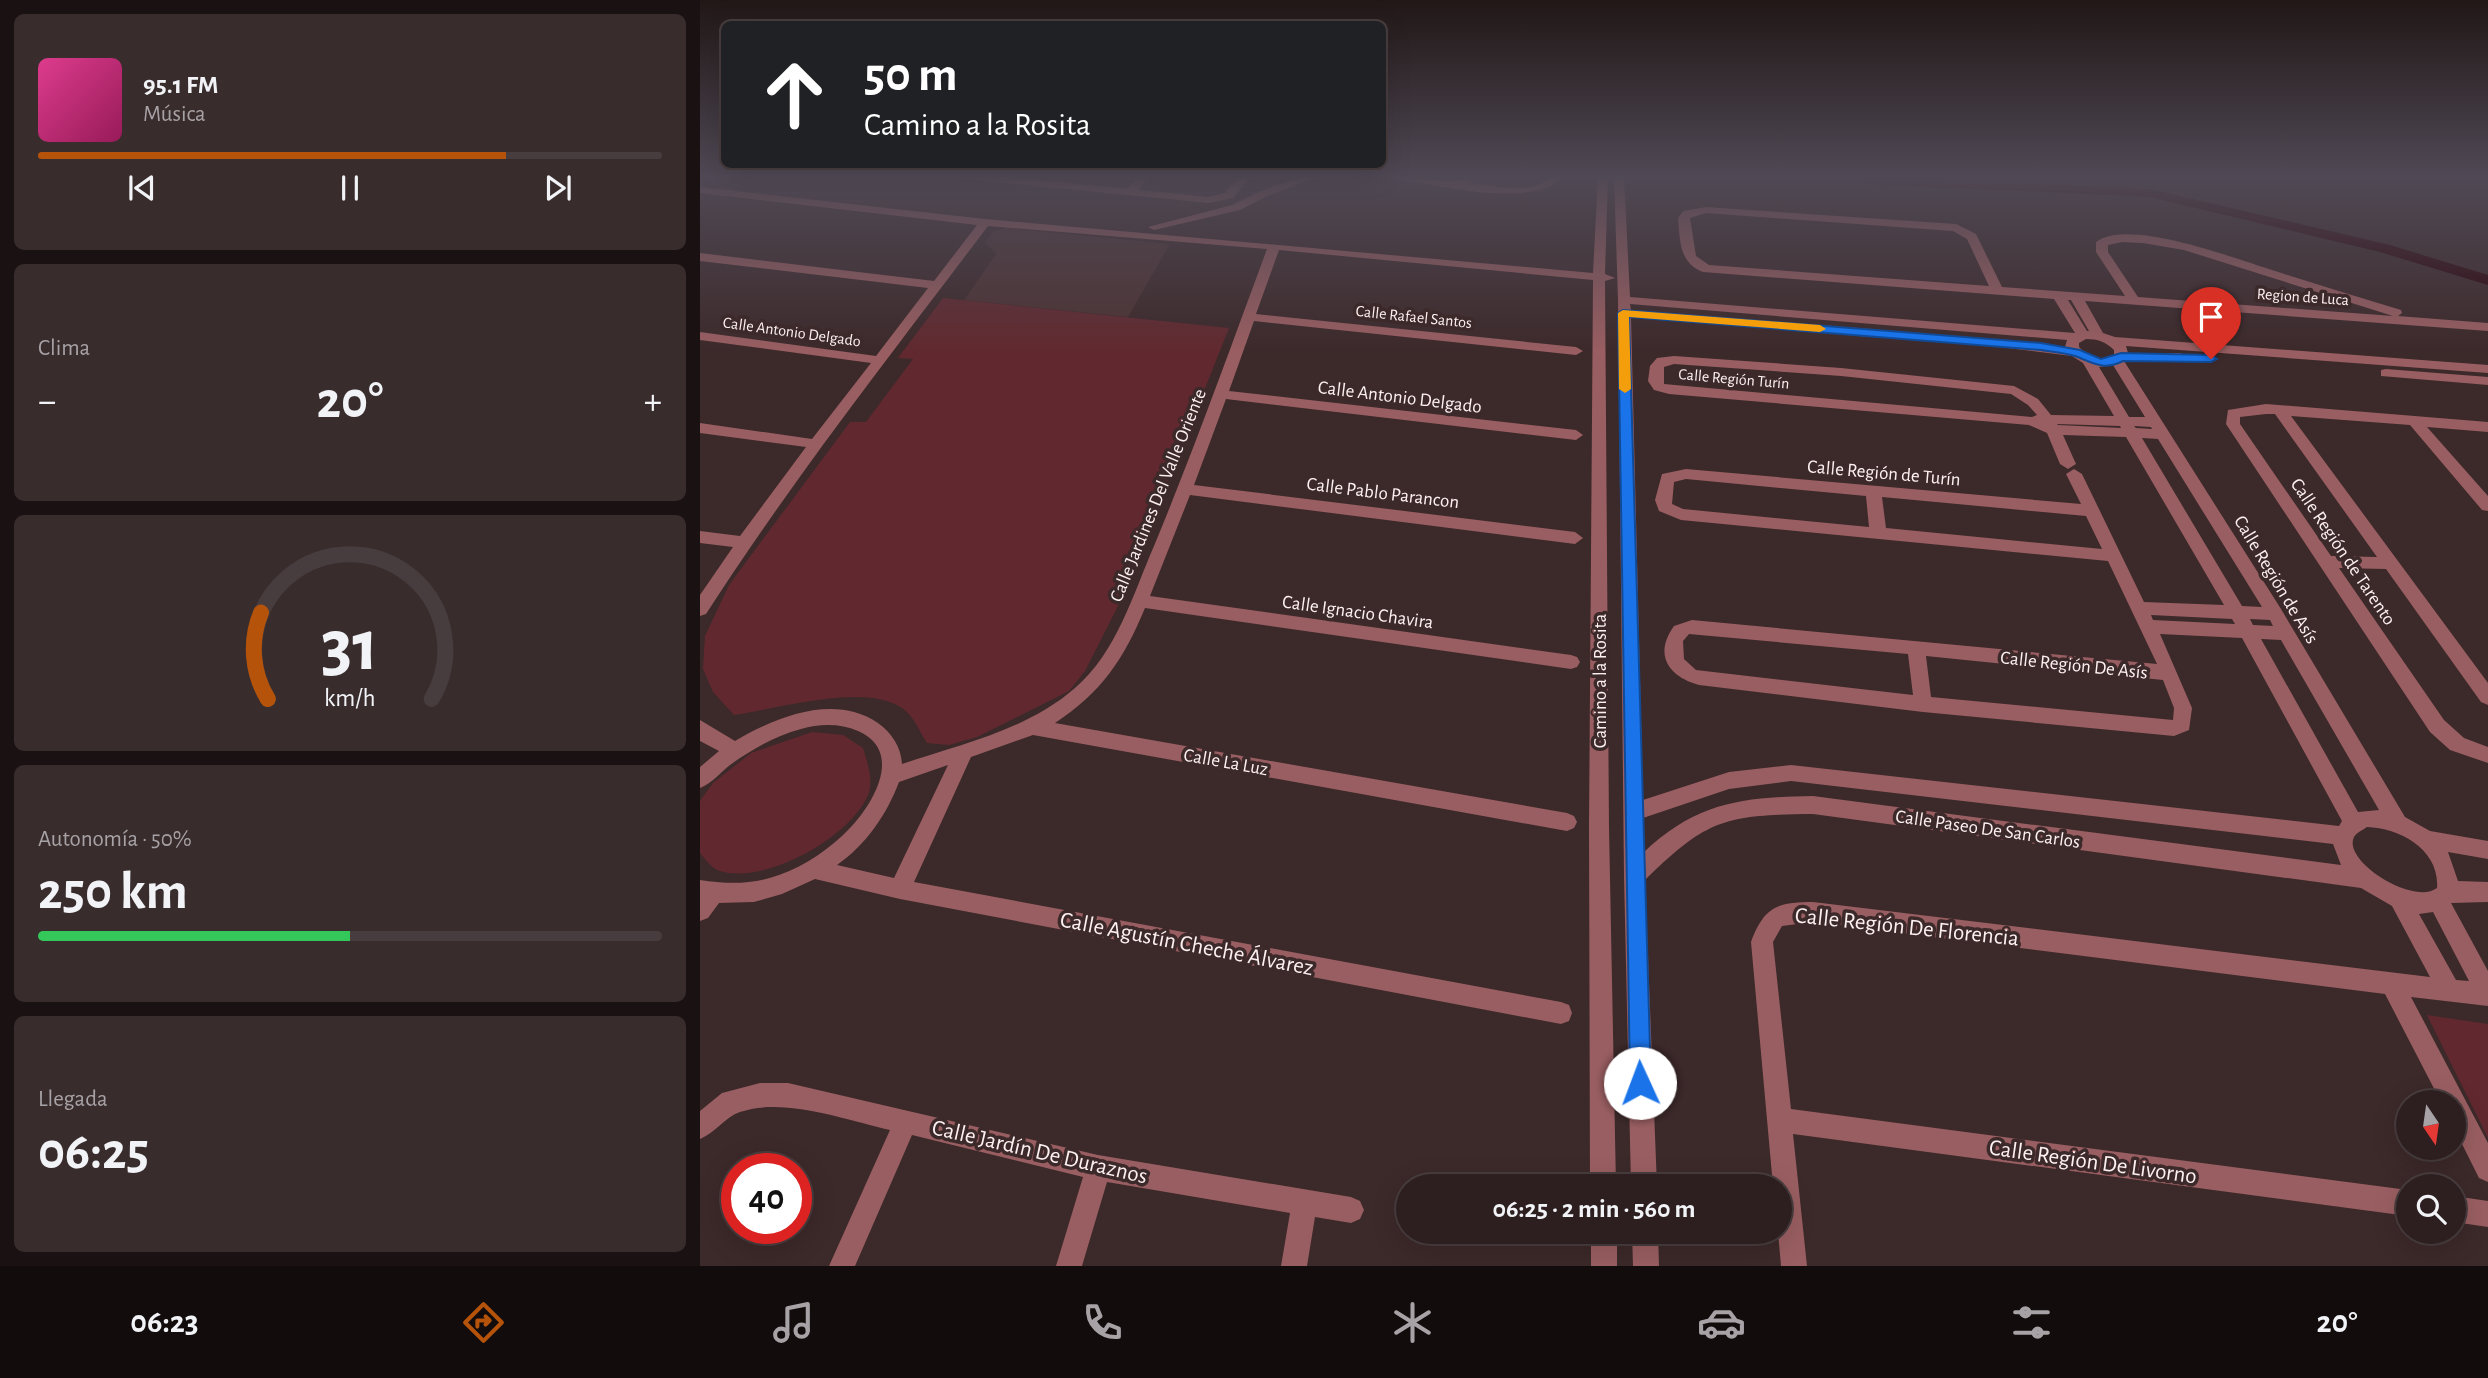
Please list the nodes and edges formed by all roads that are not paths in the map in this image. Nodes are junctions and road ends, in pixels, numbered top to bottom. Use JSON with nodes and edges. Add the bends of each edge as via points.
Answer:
{"nodes":[{"id":1,"x":975,"y":235,"type":"edge"},
{"id":2,"x":1184,"y":235,"type":"edge"},
{"id":3,"x":1601,"y":235,"type":"edge"},
{"id":4,"x":1621,"y":235,"type":"edge"},
{"id":5,"x":1686,"y":235,"type":"edge"},
{"id":6,"x":1969,"y":235,"type":"edge"},
{"id":7,"x":1274,"y":246,"type":"junction"},
{"id":8,"x":700,"y":257,"type":"edge"},
{"id":9,"x":1599,"y":277,"type":"junction"},
{"id":10,"x":1623,"y":279,"type":"junction"},
{"id":11,"x":936,"y":285,"type":"junction"},
{"id":12,"x":1998,"y":291,"type":"junction"},
{"id":13,"x":2059,"y":296,"type":"junction"},
{"id":14,"x":2076,"y":297,"type":"junction"},
{"id":15,"x":2135,"y":302,"type":"junction"},
{"id":16,"x":1624,"y":307,"type":"junction"},
{"id":17,"x":1249,"y":317,"type":"junction"},
{"id":18,"x":2426,"y":322,"type":"junction"},
{"id":19,"x":1851,"y":325,"type":"junction"},
{"id":20,"x":2488,"y":327,"type":"edge"},
{"id":21,"x":2098,"y":335,"type":"junction"},
{"id":22,"x":700,"y":336,"type":"edge"},
{"id":23,"x":2080,"y":336,"type":"junction"},
{"id":24,"x":2112,"y":341,"type":"junction"},
{"id":25,"x":1576,"y":351,"type":"dead end"},
{"id":26,"x":2082,"y":356,"type":"junction"},
{"id":27,"x":2119,"y":359,"type":"junction"},
{"id":28,"x":878,"y":360,"type":"junction"},
{"id":29,"x":2413,"y":363,"type":"junction"},
{"id":30,"x":2488,"y":369,"type":"edge"},
{"id":31,"x":2421,"y":376,"type":"junction"},
{"id":32,"x":2488,"y":381,"type":"edge"},
{"id":33,"x":1841,"y":388,"type":"junction"},
{"id":34,"x":2023,"y":393,"type":"joint"},
{"id":35,"x":1220,"y":394,"type":"junction"},
{"id":36,"x":2279,"y":410,"type":"junction"},
{"id":37,"x":2414,"y":421,"type":"junction"},
{"id":38,"x":2043,"y":423,"type":"junction"},
{"id":39,"x":2126,"y":427,"type":"junction"},
{"id":40,"x":2482,"y":427,"type":"edge"},
{"id":41,"x":700,"y":428,"type":"edge"},
{"id":42,"x":2159,"y":428,"type":"junction"},
{"id":43,"x":1576,"y":435,"type":"dead end"},
{"id":44,"x":2488,"y":440,"type":"edge"},
{"id":45,"x":816,"y":443,"type":"junction"},
{"id":46,"x":1185,"y":489,"type":"junction"},
{"id":47,"x":1873,"y":489,"type":"junction"},
{"id":48,"x":2488,"y":506,"type":"edge"},
{"id":49,"x":2092,"y":511,"type":"junction"},
{"id":50,"x":1878,"y":532,"type":"junction"},
{"id":51,"x":700,"y":537,"type":"edge"},
{"id":52,"x":1575,"y":538,"type":"dead end"},
{"id":53,"x":744,"y":542,"type":"junction"},
{"id":54,"x":2114,"y":556,"type":"junction"},
{"id":55,"x":2325,"y":562,"type":"junction"},
{"id":56,"x":2391,"y":564,"type":"junction"},
{"id":57,"x":1139,"y":601,"type":"junction"},
{"id":58,"x":2139,"y":608,"type":"junction"},
{"id":59,"x":700,"y":610,"type":"edge"},
{"id":60,"x":2237,"y":612,"type":"junction"},
{"id":61,"x":2275,"y":614,"type":"junction"},
{"id":62,"x":2148,"y":627,"type":"junction"},
{"id":63,"x":2248,"y":632,"type":"junction"},
{"id":64,"x":2286,"y":633,"type":"junction"},
{"id":65,"x":1916,"y":647,"type":"junction"},
{"id":66,"x":1571,"y":662,"type":"dead end"},
{"id":67,"x":2170,"y":673,"type":"junction"},
{"id":68,"x":2488,"y":697,"type":"edge"},
{"id":69,"x":1923,"y":704,"type":"junction"},
{"id":70,"x":1033,"y":727,"type":"junction"},
{"id":71,"x":700,"y":728,"type":"edge"},
{"id":72,"x":734,"y":750,"type":"junction"},
{"id":73,"x":963,"y":753,"type":"junction"},
{"id":74,"x":2488,"y":755,"type":"edge"},
{"id":75,"x":891,"y":776,"type":"junction"},
{"id":76,"x":700,"y":779,"type":"edge"},
{"id":77,"x":1633,"y":813,"type":"junction"},
{"id":78,"x":1567,"y":822,"type":"dead end"},
{"id":79,"x":2397,"y":822,"type":"junction"},
{"id":80,"x":2348,"y":829,"type":"junction"},
{"id":81,"x":2425,"y":839,"type":"junction"},
{"id":82,"x":2488,"y":850,"type":"edge"},
{"id":83,"x":813,"y":869,"type":"junction"},
{"id":84,"x":1634,"y":876,"type":"junction"},
{"id":85,"x":2363,"y":878,"type":"junction"},
{"id":86,"x":900,"y":889,"type":"junction"},
{"id":87,"x":2488,"y":892,"type":"edge"},
{"id":88,"x":2442,"y":896,"type":"junction"},
{"id":89,"x":704,"y":898,"type":"edge"},
{"id":90,"x":2401,"y":901,"type":"junction"},
{"id":91,"x":2392,"y":984,"type":"junction"},
{"id":92,"x":2450,"y":991,"type":"junction"},
{"id":93,"x":2488,"y":995,"type":"edge"},
{"id":94,"x":1561,"y":1013,"type":"dead end"},
{"id":95,"x":1778,"y":1120,"type":"junction"},
{"id":96,"x":906,"y":1121,"type":"junction"},
{"id":97,"x":700,"y":1127,"type":"edge"},
{"id":98,"x":1098,"y":1168,"type":"junction"},
{"id":99,"x":2488,"y":1169,"type":"edge"},
{"id":100,"x":1603,"y":1174,"type":"edge"},
{"id":101,"x":1644,"y":1174,"type":"edge"},
{"id":102,"x":2396,"y":1201,"type":"edge"},
{"id":103,"x":1304,"y":1203,"type":"junction"},
{"id":104,"x":1351,"y":1210,"type":"dead end"},
{"id":105,"x":2466,"y":1211,"type":"edge"},
{"id":106,"x":2488,"y":1214,"type":"edge"},
{"id":107,"x":1604,"y":1244,"type":"edge"},
{"id":108,"x":1645,"y":1244,"type":"edge"},
{"id":109,"x":842,"y":1266,"type":"edge"},
{"id":110,"x":1069,"y":1266,"type":"edge"},
{"id":111,"x":1294,"y":1266,"type":"edge"},
{"id":112,"x":1604,"y":1266,"type":"edge"},
{"id":113,"x":1646,"y":1266,"type":"edge"},
{"id":114,"x":1794,"y":1266,"type":"edge"}],
"edges":[{"from":1,"to":11,"type":"street"},
{"from":2,"to":7,"type":"street"},
{"from":3,"to":9,"type":"street","name":"Camino a la Rosita"},
{"from":4,"to":10,"type":"street","name":"Camino a la Rosita"},
{"from":5,"to":12,"type":"street","name":"Region de Luca","via":[[1689,259],[1697,267]]},
{"from":6,"to":12,"type":"street","name":"Region de Luca"},
{"from":7,"to":9,"type":"street"},
{"from":7,"to":17,"type":"street","name":"Calle Jardines Del Valle Oriente"},
{"from":8,"to":11,"type":"street"},
{"from":9,"to":10,"type":"street"},
{"from":9,"to":100,"type":"street","name":"Camino a la Rosita"},
{"from":10,"to":16,"type":"street","name":"Camino a la Rosita"},
{"from":11,"to":28,"type":"street"},
{"from":12,"to":13,"type":"street","name":"Region de Luca"},
{"from":13,"to":14,"type":"street","name":"Region de Luca"},
{"from":13,"to":23,"type":"street"},
{"from":14,"to":15,"type":"street","name":"Region de Luca"},
{"from":14,"to":21,"type":"street"},
{"from":15,"to":18,"type":"street","name":"Region de Luca"},
{"from":15,"to":18,"type":"street","name":"Region de Luca","via":[[2102,252],[2102,242],[2154,241],[2190,248]]},
{"from":16,"to":19,"type":"street"},
{"from":16,"to":77,"type":"street","name":"Camino a la Rosita"},
{"from":17,"to":25,"type":"street","name":"Calle Rafael Santos"},
{"from":17,"to":35,"type":"street","name":"Calle Jardines Del Valle Oriente"},
{"from":18,"to":20,"type":"street","name":"Region de Luca"},
{"from":19,"to":23,"type":"street"},
{"from":19,"to":26,"type":"street"},
{"from":21,"to":23,"type":"street"},
{"from":21,"to":24,"type":"street"},
{"from":22,"to":28,"type":"street","name":"Calle Antonio Delgado"},
{"from":23,"to":26,"type":"street","via":[[2072,347]]},
{"from":24,"to":27,"type":"street","name":"Calle Región de Asís","via":[[2121,349]]},
{"from":24,"to":29,"type":"street"},
{"from":26,"to":27,"type":"street","via":[[2109,363]]},
{"from":26,"to":39,"type":"street"},
{"from":27,"to":31,"type":"street","via":[[2185,357]]},
{"from":27,"to":42,"type":"street","name":"Calle Región de Asís"},
{"from":28,"to":45,"type":"street"},
{"from":29,"to":30,"type":"street"},
{"from":29,"to":31,"type":"street"},
{"from":31,"to":32,"type":"street"},
{"from":33,"to":33,"type":"street","name":"Calle Región Turín","via":[[1668,360],[1658,363],[1655,381],[1669,390]]},
{"from":33,"to":34,"type":"street","name":"Calle Región Turín","via":[[2003,388]]},
{"from":33,"to":38,"type":"street","name":"Calle Región Turín"},
{"from":34,"to":38,"type":"street","name":"Calle Región de Asís","via":[[2035,403]]},
{"from":35,"to":43,"type":"street","name":"Calle Antonio Delgado"},
{"from":35,"to":46,"type":"street","name":"Calle Jardines Del Valle Oriente"},
{"from":36,"to":37,"type":"street","name":"Calle Región de Tarento"},
{"from":36,"to":55,"type":"street","name":"Calle Región de Tarento","via":[[2242,410],[2231,417]]},
{"from":36,"to":56,"type":"street","name":"Calle Región de Tarento"},
{"from":37,"to":40,"type":"street","name":"Calle Región de Tarento"},
{"from":37,"to":48,"type":"street"},
{"from":38,"to":39,"type":"street","name":"Calle Región Turín"},
{"from":38,"to":49,"type":"street","name":"Calle Región de Asís"},
{"from":39,"to":42,"type":"street","name":"Calle Región Turín"},
{"from":39,"to":60,"type":"street"},
{"from":40,"to":44,"type":"street"},
{"from":41,"to":45,"type":"street"},
{"from":42,"to":61,"type":"street","name":"Calle Región de Asís"},
{"from":45,"to":53,"type":"street"},
{"from":46,"to":52,"type":"street","name":"Calle Pablo Parancon"},
{"from":46,"to":57,"type":"street","name":"Calle Jardines Del Valle Oriente"},
{"from":47,"to":49,"type":"street","name":"Calle Región de Turín"},
{"from":47,"to":50,"type":"street"},
{"from":47,"to":50,"type":"street","name":"Calle Región de Turín","via":[[1671,475],[1665,483],[1665,508],[1681,514]]},
{"from":49,"to":54,"type":"street","name":"Calle Región de Asís"},
{"from":50,"to":54,"type":"street"},
{"from":51,"to":53,"type":"street"},
{"from":53,"to":59,"type":"street"},
{"from":54,"to":58,"type":"street","name":"Calle Región de Asís"},
{"from":55,"to":56,"type":"street"},
{"from":55,"to":74,"type":"street","name":"Calle Región de Tarento","via":[[2437,726],[2458,744]]},
{"from":56,"to":68,"type":"street","name":"Calle Región de Tarento"},
{"from":57,"to":66,"type":"street","name":"Calle Ignacio Chavira"},
{"from":57,"to":70,"type":"street","name":"Calle Jardines Del Valle Oriente","via":[[1094,681]]},
{"from":58,"to":60,"type":"street","name":"Calle Región De Asís"},
{"from":58,"to":62,"type":"street","name":"Calle Región de Asís"},
{"from":60,"to":61,"type":"street","name":"Calle Región De Asís"},
{"from":60,"to":63,"type":"street"},
{"from":61,"to":64,"type":"street","name":"Calle Región de Asís"},
{"from":62,"to":63,"type":"street","name":"Calle Región De Asís"},
{"from":62,"to":67,"type":"street","name":"Calle Región de Asís"},
{"from":63,"to":64,"type":"street","name":"Calle Región De Asís"},
{"from":63,"to":80,"type":"street"},
{"from":64,"to":79,"type":"street","name":"Calle Región de Asís"},
{"from":65,"to":67,"type":"street","name":"Calle Región De Asís"},
{"from":65,"to":69,"type":"street"},
{"from":65,"to":69,"type":"street","name":"Calle Región De Asís","via":[[1693,627],[1677,633],[1673,657],[1681,671],[1699,678]]},
{"from":67,"to":69,"type":"street","name":"Calle Región De Asís","via":[[2185,716],[2174,728]]},
{"from":70,"to":73,"type":"street"},
{"from":70,"to":78,"type":"street","name":"Calle La Luz"},
{"from":71,"to":72,"type":"street"},
{"from":72,"to":75,"type":"street","via":[[802,721],[833,718],[860,722],[880,734],[891,752]]},
{"from":72,"to":76,"type":"street"},
{"from":73,"to":75,"type":"street"},
{"from":73,"to":86,"type":"street"},
{"from":75,"to":83,"type":"street","via":[[881,804],[864,827]]},
{"from":77,"to":80,"type":"street","name":"Calle Paseo De San Carlos","via":[[1706,786],[1754,774],[1791,773]]},
{"from":77,"to":84,"type":"street","name":"Camino a la Rosita"},
{"from":79,"to":80,"type":"street","via":[[2365,818]]},
{"from":79,"to":81,"type":"street"},
{"from":80,"to":85,"type":"street","via":[[2344,849]]},
{"from":81,"to":82,"type":"street"},
{"from":81,"to":88,"type":"street","via":[[2446,866],[2449,880]]},
{"from":83,"to":86,"type":"street","name":"Calle Agustín Cheche Álvarez"},
{"from":83,"to":89,"type":"street","via":[[779,885]]},
{"from":84,"to":85,"type":"street","name":"Calle Paseo De San Carlos","via":[[1683,831],[1711,815],[1746,807],[1813,805]]},
{"from":84,"to":101,"type":"street"},
{"from":85,"to":90,"type":"street"},
{"from":86,"to":94,"type":"street","name":"Calle Agustín Cheche Álvarez"},
{"from":87,"to":88,"type":"street"},
{"from":88,"to":90,"type":"street","via":[[2428,904]]},
{"from":88,"to":93,"type":"street","name":"Calle Región De Florencia"},
{"from":90,"to":92,"type":"street"},
{"from":91,"to":92,"type":"street","name":"Calle Región De Florencia"},
{"from":91,"to":95,"type":"street","name":"Calle Región De Florencia","via":[[1813,912],[1776,915],[1762,942]]},
{"from":91,"to":99,"type":"street"},
{"from":92,"to":93,"type":"street","name":"Calle Región De Florencia"},
{"from":95,"to":102,"type":"street","name":"Calle Región De Livorno"},
{"from":95,"to":114,"type":"street","name":"Calle Región De Florencia"},
{"from":96,"to":97,"type":"street","name":"Calle Jardín De Duraznos","via":[[788,1095],[760,1095],[731,1102]]},
{"from":96,"to":98,"type":"street","name":"Calle Jardín De Duraznos"},
{"from":96,"to":109,"type":"street"},
{"from":98,"to":103,"type":"street","name":"Calle Jardín De Duraznos"},
{"from":98,"to":110,"type":"street"},
{"from":103,"to":104,"type":"street","name":"Calle Jardín De Duraznos"},
{"from":103,"to":111,"type":"street"},
{"from":105,"to":106,"type":"street"},
{"from":107,"to":112,"type":"street"},
{"from":108,"to":113,"type":"street"}]}
